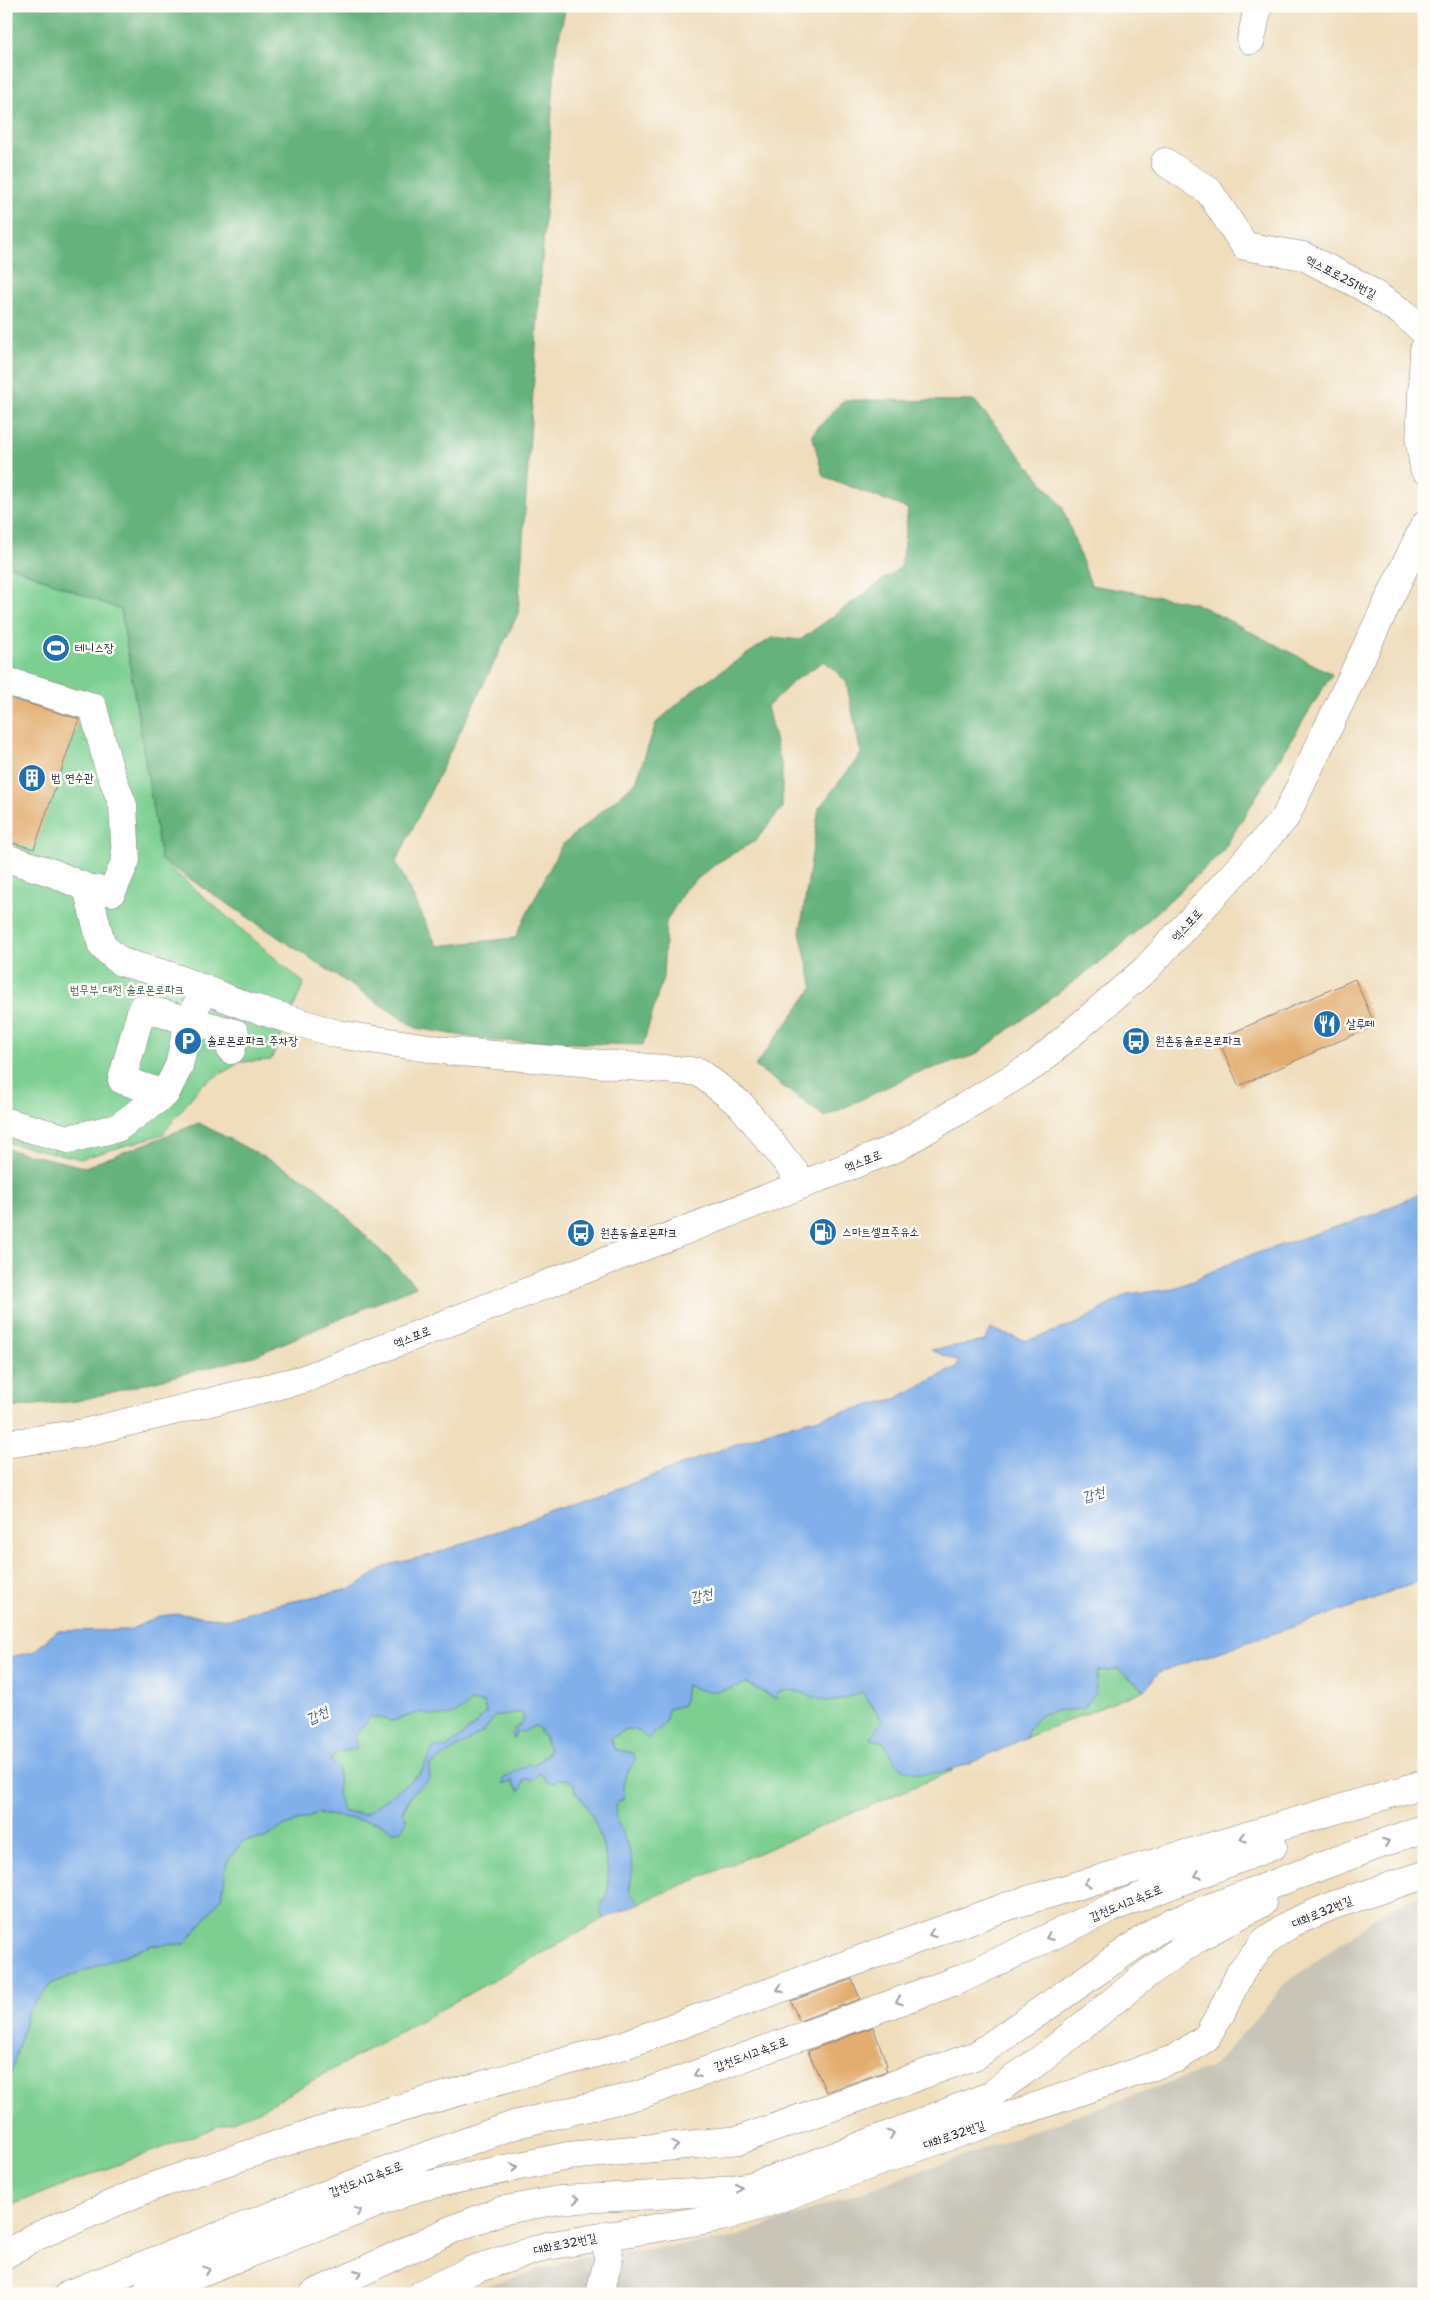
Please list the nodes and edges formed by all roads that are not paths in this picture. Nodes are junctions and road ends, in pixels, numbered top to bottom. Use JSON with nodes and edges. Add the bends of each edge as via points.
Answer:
{"nodes":[{"id":1,"x":1258,"y":6,"type":"edge"},
{"id":2,"x":1251,"y":40,"type":"dead end"},
{"id":3,"x":1165,"y":162,"type":"dead end"},
{"id":4,"x":1424,"y":331,"type":"edge"},
{"id":5,"x":1424,"y":350,"type":"edge"},
{"id":6,"x":1424,"y":469,"type":"edge"},
{"id":7,"x":1424,"y":526,"type":"edge"},
{"id":8,"x":6,"y":681,"type":"edge"},
{"id":9,"x":6,"y":858,"type":"edge"},
{"id":10,"x":87,"y":888,"type":"junction"},
{"id":11,"x":203,"y":988,"type":"junction"},
{"id":12,"x":190,"y":1021,"type":"junction"},
{"id":13,"x":231,"y":1050,"type":"dead end"},
{"id":14,"x":165,"y":1094,"type":"junction"},
{"id":15,"x":6,"y":1122,"type":"edge"},
{"id":16,"x":804,"y":1184,"type":"junction"},
{"id":17,"x":6,"y":1444,"type":"edge"},
{"id":18,"x":1424,"y":1784,"type":"edge"},
{"id":19,"x":1424,"y":1789,"type":"edge"},
{"id":20,"x":1424,"y":1828,"type":"edge"},
{"id":21,"x":1349,"y":1856,"type":"junction"},
{"id":22,"x":1424,"y":1875,"type":"edge"},
{"id":23,"x":607,"y":2235,"type":"junction"},
{"id":24,"x":6,"y":2254,"type":"edge"},
{"id":25,"x":70,"y":2293,"type":"edge"},
{"id":26,"x":145,"y":2294,"type":"edge"},
{"id":27,"x":314,"y":2294,"type":"edge"},
{"id":28,"x":420,"y":2294,"type":"edge"},
{"id":29,"x":600,"y":2294,"type":"edge"}],
"edges":[{"from":1,"to":2,"type":"main road"},
{"from":3,"to":4,"type":"main road","name":"엑스포로251번길","via":[[1209,191],[1245,246],[1303,256],[1360,285]]},
{"from":5,"to":6,"type":"main road","via":[[1420,442]]},
{"from":7,"to":16,"type":"main road","name":"엑스포로","via":[[1285,818],[1146,969],[1036,1064],[896,1148]]},
{"from":8,"to":10,"type":"main road","via":[[93,708],[109,769],[123,805],[126,860],[112,892]]},
{"from":9,"to":10,"type":"main road"},
{"from":10,"to":11,"type":"main road","via":[[102,946],[121,962]]},
{"from":11,"to":12,"type":"main road"},
{"from":11,"to":16,"type":"main road","via":[[246,1006],[337,1034],[448,1051],[699,1072],[741,1105]]},
{"from":12,"to":13,"type":"main road","via":[[234,1033]]},
{"from":12,"to":14,"type":"main road","via":[[179,1066]]},
{"from":12,"to":14,"type":"main road","via":[[142,1008],[122,1080]]},
{"from":14,"to":15,"type":"main road","via":[[116,1128],[68,1139]]},
{"from":16,"to":17,"type":"main road","name":"엑스포로","via":[[304,1379],[83,1433]]},
{"from":18,"to":24,"type":"main road","one_way":true,"via":[[1011,1905],[624,2045],[297,2138],[151,2187],[34,2237]]},
{"from":19,"to":25,"type":"main road","name":"갑천도시고속도로","one_way":true,"via":[[1111,1908],[960,1979],[639,2095],[517,2124]]},
{"from":21,"to":20,"type":"main road","one_way":true},
{"from":26,"to":21,"type":"main road","one_way":true,"via":[[419,2187],[568,2156],[740,2140],[977,2055],[1174,1921]]},
{"from":27,"to":21,"type":"main road","one_way":true,"via":[[453,2229],[500,2211],[560,2200],[712,2192],[751,2186],[989,2096],[1044,2058],[1147,1974],[1199,1937]]},
{"from":22,"to":23,"type":"main road","name":"대화로32번길","via":[[1334,1905],[1292,1923],[1265,1941],[1241,1971],[1207,2037],[1176,2058],[761,2205],[722,2216]]},
{"from":23,"to":28,"type":"main road","name":"대화로32번길","via":[[547,2246],[472,2270]]},
{"from":23,"to":29,"type":"main road","via":[[608,2260]]}]}
